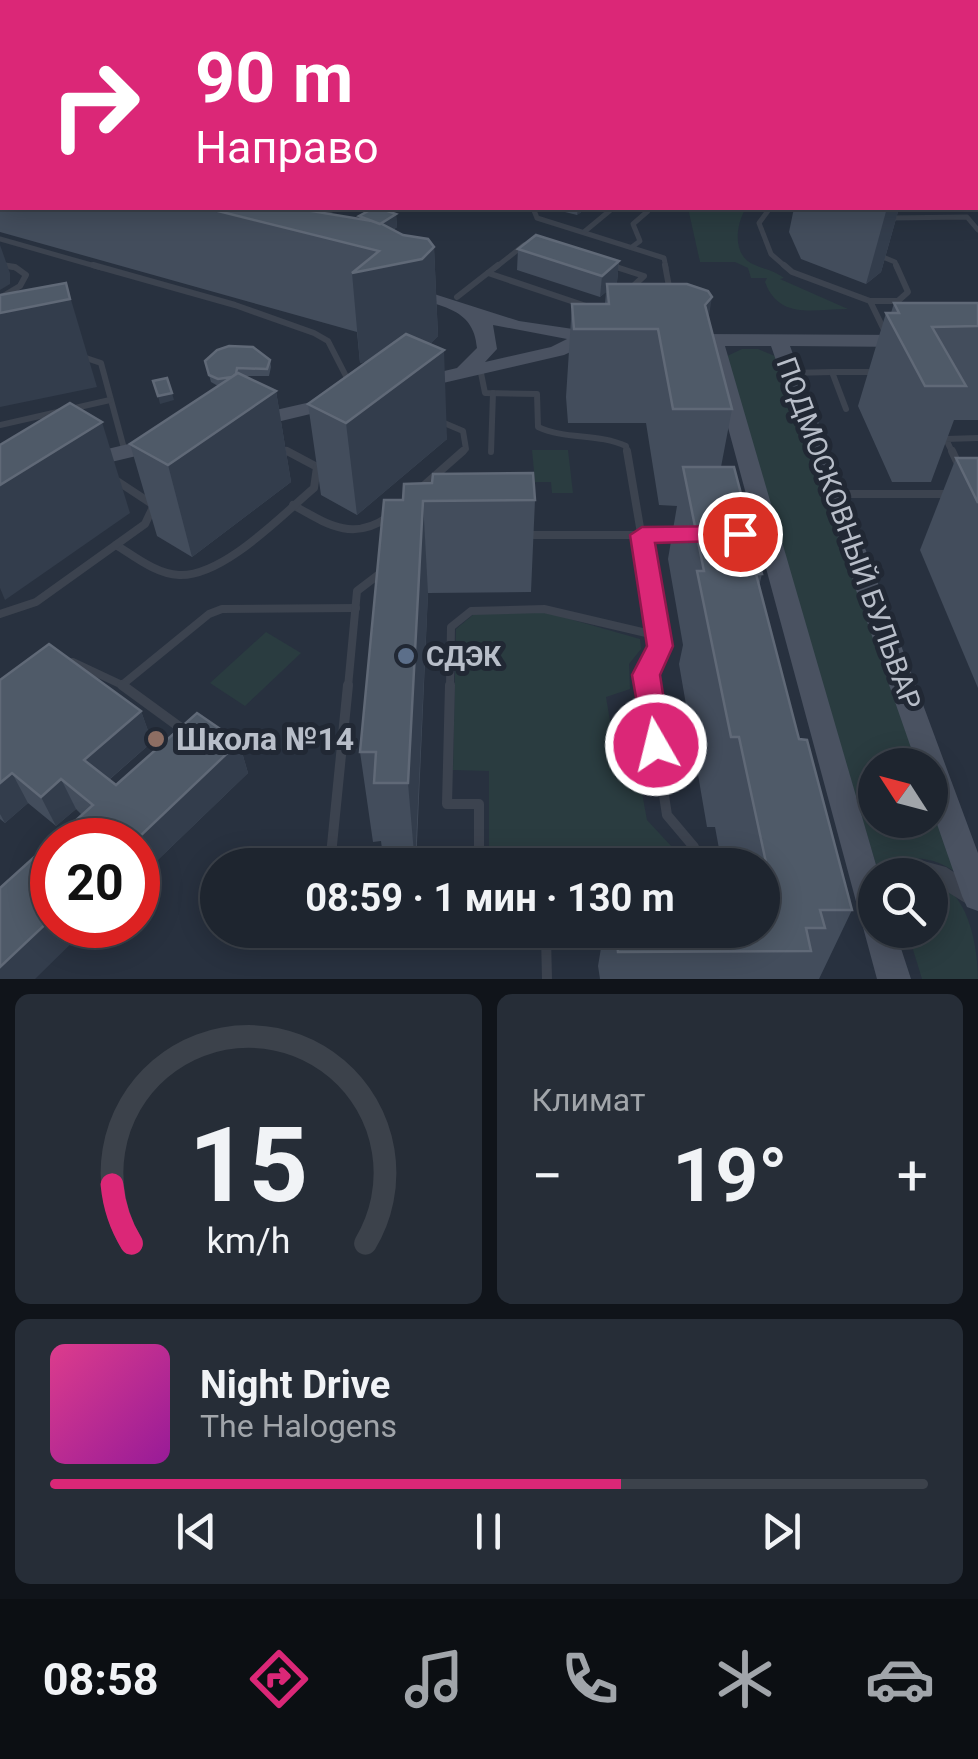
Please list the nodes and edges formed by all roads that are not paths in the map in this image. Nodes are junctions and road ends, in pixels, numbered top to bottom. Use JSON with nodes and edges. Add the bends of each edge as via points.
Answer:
{"nodes":[{"id":1,"x":333,"y":210,"type":"edge"},
{"id":2,"x":534,"y":210,"type":"edge"},
{"id":3,"x":611,"y":210,"type":"edge"},
{"id":4,"x":647,"y":210,"type":"edge"},
{"id":5,"x":769,"y":210,"type":"edge"},
{"id":6,"x":308,"y":216,"type":"edge"},
{"id":7,"x":874,"y":218,"type":"dead end"},
{"id":8,"x":978,"y":230,"type":"edge"},
{"id":9,"x":584,"y":232,"type":"junction"},
{"id":10,"x":0,"y":238,"type":"edge"},
{"id":11,"x":538,"y":243,"type":"edge"},
{"id":12,"x":632,"y":248,"type":"junction"},
{"id":13,"x":862,"y":248,"type":"dead end"},
{"id":14,"x":591,"y":260,"type":"edge"},
{"id":15,"x":0,"y":265,"type":"edge"},
{"id":16,"x":488,"y":273,"type":"junction"},
{"id":17,"x":623,"y":296,"type":"edge"},
{"id":18,"x":457,"y":297,"type":"junction"},
{"id":19,"x":0,"y":298,"type":"edge"},
{"id":20,"x":870,"y":301,"type":"junction"},
{"id":21,"x":673,"y":305,"type":"edge"},
{"id":22,"x":599,"y":306,"type":"edge"},
{"id":23,"x":472,"y":312,"type":"junction"},
{"id":24,"x":560,"y":336,"type":"junction"},
{"id":25,"x":582,"y":339,"type":"junction"},
{"id":26,"x":622,"y":340,"type":"edge"},
{"id":27,"x":661,"y":340,"type":"edge"},
{"id":28,"x":889,"y":340,"type":"junction"},
{"id":29,"x":714,"y":341,"type":"junction"},
{"id":30,"x":779,"y":341,"type":"junction"},
{"id":31,"x":924,"y":341,"type":"edge"},
{"id":32,"x":78,"y":356,"type":"dead end"},
{"id":33,"x":470,"y":371,"type":"junction"},
{"id":34,"x":832,"y":372,"type":"junction"},
{"id":35,"x":886,"y":372,"type":"dead end"},
{"id":36,"x":790,"y":373,"type":"junction"},
{"id":37,"x":352,"y":388,"type":"edge"},
{"id":38,"x":492,"y":394,"type":"junction"},
{"id":39,"x":110,"y":400,"type":"junction"},
{"id":40,"x":846,"y":408,"type":"dead end"},
{"id":41,"x":432,"y":417,"type":"dead end"},
{"id":42,"x":247,"y":424,"type":"joint"},
{"id":43,"x":0,"y":425,"type":"edge"},
{"id":44,"x":978,"y":438,"type":"edge"},
{"id":45,"x":181,"y":439,"type":"edge"},
{"id":46,"x":125,"y":452,"type":"junction"},
{"id":47,"x":492,"y":452,"type":"dead end"},
{"id":48,"x":331,"y":457,"type":"edge"},
{"id":49,"x":85,"y":465,"type":"edge"},
{"id":50,"x":317,"y":468,"type":"junction"},
{"id":51,"x":110,"y":477,"type":"dead end"},
{"id":52,"x":967,"y":481,"type":"edge"},
{"id":53,"x":170,"y":494,"type":"edge"},
{"id":54,"x":834,"y":494,"type":"junction"},
{"id":55,"x":956,"y":494,"type":"dead end"},
{"id":56,"x":412,"y":496,"type":"edge"},
{"id":57,"x":154,"y":505,"type":"junction"},
{"id":58,"x":293,"y":505,"type":"junction"},
{"id":59,"x":398,"y":507,"type":"edge"},
{"id":60,"x":701,"y":534,"type":"edge"},
{"id":61,"x":503,"y":535,"type":"edge"},
{"id":62,"x":642,"y":535,"type":"junction"},
{"id":63,"x":116,"y":545,"type":"junction"},
{"id":64,"x":386,"y":569,"type":"edge"},
{"id":65,"x":356,"y":608,"type":"junction"},
{"id":66,"x":0,"y":614,"type":"edge"},
{"id":67,"x":658,"y":636,"type":"junction"},
{"id":68,"x":55,"y":664,"type":"edge"},
{"id":69,"x":122,"y":685,"type":"junction"},
{"id":70,"x":186,"y":731,"type":"edge"},
{"id":71,"x":332,"y":848,"type":"edge"},
{"id":72,"x":479,"y":848,"type":"edge"},
{"id":73,"x":694,"y":848,"type":"edge"},
{"id":74,"x":858,"y":858,"type":"edge"},
{"id":75,"x":948,"y":878,"type":"edge"},
{"id":76,"x":978,"y":898,"type":"edge"},
{"id":77,"x":547,"y":948,"type":"edge"},
{"id":78,"x":885,"y":948,"type":"edge"},
{"id":79,"x":548,"y":979,"type":"edge"},
{"id":80,"x":894,"y":979,"type":"edge"}],
"edges":[{"from":1,"to":6,"type":"lane"},
{"from":2,"to":9,"type":"lane","via":[[537,218]]},
{"from":3,"to":9,"type":"lane"},
{"from":4,"to":12,"type":"lane","via":[[633,224],[640,241]]},
{"from":5,"to":20,"type":"lane","via":[[760,222],[771,254],[792,272]]},
{"from":7,"to":8,"type":"lane","via":[[970,215]]},
{"from":9,"to":12,"type":"lane"},
{"from":10,"to":37,"type":"lane","via":[[314,333],[328,342]]},
{"from":11,"to":16,"type":"lane","via":[[525,244]]},
{"from":12,"to":21,"type":"lane","via":[[664,258]]},
{"from":13,"to":20,"type":"lane","via":[[896,262],[908,292],[898,301]]},
{"from":14,"to":17,"type":"lane","via":[[644,276]]},
{"from":15,"to":19,"type":"lane","via":[[26,275]]},
{"from":16,"to":18,"type":"lane"},
{"from":16,"to":22,"type":"lane"},
{"from":18,"to":23,"type":"street","via":[[390,279]]},
{"from":18,"to":24,"type":"street"},
{"from":20,"to":28,"type":"lane"},
{"from":23,"to":24,"type":"street"},
{"from":23,"to":33,"type":"street","via":[[485,326],[487,349]]},
{"from":24,"to":25,"type":"street"},
{"from":25,"to":26,"type":"street"},
{"from":25,"to":33,"type":"street"},
{"from":27,"to":29,"type":"street"},
{"from":28,"to":30,"type":"street"},
{"from":28,"to":31,"type":"street"},
{"from":29,"to":30,"type":"street"},
{"from":29,"to":74,"type":"street","via":[[762,534]]},
{"from":30,"to":36,"type":"street","name":"ПОДМОСКОВНЫЙ БУЛЬВАР"},
{"from":32,"to":39,"type":"lane","via":[[101,363]]},
{"from":33,"to":38,"type":"lane"},
{"from":33,"to":42,"type":"street"},
{"from":34,"to":35,"type":"lane"},
{"from":34,"to":36,"type":"lane"},
{"from":34,"to":40,"type":"lane"},
{"from":36,"to":54,"type":"street","name":"ПОДМОСКОВНЫЙ БУЛЬВАР"},
{"from":38,"to":47,"type":"lane"},
{"from":38,"to":62,"type":"lane","via":[[537,394],[538,427],[556,438],[612,438],[626,446]]},
{"from":39,"to":43,"type":"lane"},
{"from":39,"to":46,"type":"lane"},
{"from":41,"to":56,"type":"lane","via":[[463,431],[466,449]]},
{"from":42,"to":50,"type":"lane"},
{"from":44,"to":52,"type":"lane","via":[[946,439]]},
{"from":45,"to":46,"type":"street"},
{"from":46,"to":49,"type":"street"},
{"from":48,"to":50,"type":"lane"},
{"from":50,"to":58,"type":"lane","via":[[314,488]]},
{"from":51,"to":57,"type":"lane"},
{"from":53,"to":57,"type":"lane"},
{"from":54,"to":55,"type":"lane"},
{"from":54,"to":76,"type":"street","name":"ПОДМОСКОВНЫЙ БУЛЬВАР"},
{"from":57,"to":63,"type":"lane","via":[[145,524]]},
{"from":58,"to":59,"type":"lane","via":[[346,534],[372,531]]},
{"from":58,"to":63,"type":"lane","via":[[207,573],[157,569]]},
{"from":60,"to":62,"type":"lane"},
{"from":61,"to":62,"type":"lane"},
{"from":62,"to":67,"type":"lane"},
{"from":63,"to":66,"type":"lane","via":[[36,602]]},
{"from":64,"to":65,"type":"lane","via":[[357,591]]},
{"from":65,"to":69,"type":"lane","via":[[222,609]]},
{"from":65,"to":71,"type":"lane"},
{"from":67,"to":72,"type":"lane","via":[[544,609],[471,611],[451,626],[447,804],[478,804]]},
{"from":67,"to":73,"type":"lane","via":[[646,675],[667,814]]},
{"from":68,"to":69,"type":"lane","via":[[74,662]]},
{"from":69,"to":70,"type":"lane"},
{"from":75,"to":76,"type":"street"},
{"from":77,"to":79,"type":"lane"},
{"from":78,"to":80,"type":"street"}]}
